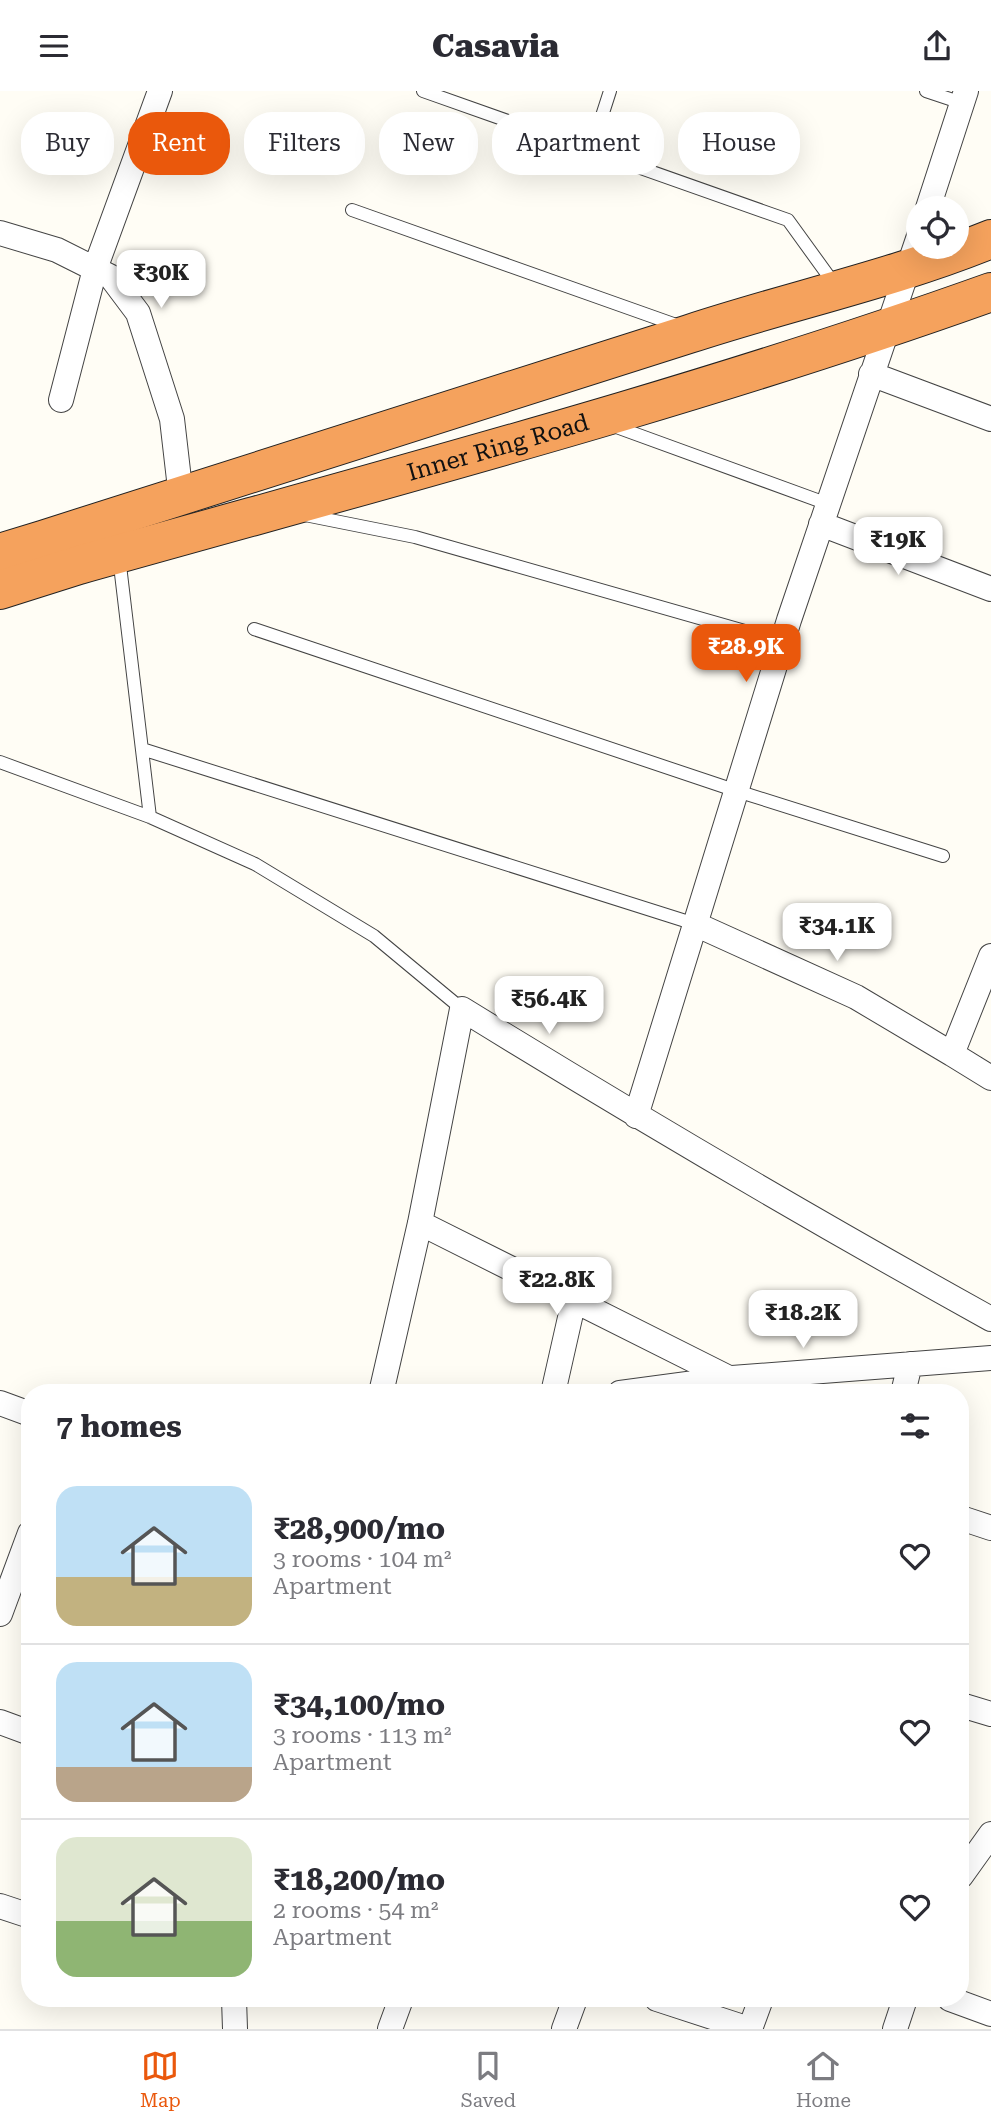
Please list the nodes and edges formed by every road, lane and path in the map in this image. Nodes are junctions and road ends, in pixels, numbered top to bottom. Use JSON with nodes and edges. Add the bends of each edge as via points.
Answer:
{"nodes":[{"id":1,"x":160,"y":91,"type":"edge"},
{"id":2,"x":423,"y":91,"type":"edge"},
{"id":3,"x":610,"y":91,"type":"edge"},
{"id":4,"x":926,"y":91,"type":"edge"},
{"id":5,"x":964,"y":97,"type":"edge"},
{"id":6,"x":603,"y":112,"type":"edge"},
{"id":7,"x":492,"y":115,"type":"edge"},
{"id":8,"x":661,"y":175,"type":"edge"},
{"id":9,"x":932,"y":196,"type":"edge"},
{"id":10,"x":352,"y":210,"type":"dead end"},
{"id":11,"x":0,"y":233,"type":"edge"},
{"id":12,"x":991,"y":239,"type":"edge"},
{"id":13,"x":969,"y":243,"type":"edge"},
{"id":14,"x":906,"y":256,"type":"edge"},
{"id":15,"x":911,"y":259,"type":"edge"},
{"id":16,"x":95,"y":269,"type":"junction"},
{"id":17,"x":839,"y":291,"type":"junction"},
{"id":18,"x":991,"y":292,"type":"edge"},
{"id":19,"x":886,"y":330,"type":"junction"},
{"id":20,"x":694,"y":332,"type":"junction"},
{"id":21,"x":871,"y":374,"type":"junction"},
{"id":22,"x":61,"y":400,"type":"dead end"},
{"id":23,"x":594,"y":419,"type":"junction"},
{"id":24,"x":991,"y":419,"type":"edge"},
{"id":25,"x":181,"y":497,"type":"junction"},
{"id":26,"x":278,"y":509,"type":"junction"},
{"id":27,"x":825,"y":514,"type":"junction"},
{"id":28,"x":0,"y":553,"type":"edge"},
{"id":29,"x":119,"y":554,"type":"junction"},
{"id":30,"x":991,"y":589,"type":"edge"},
{"id":31,"x":0,"y":590,"type":"edge"},
{"id":32,"x":254,"y":629,"type":"dead end"},
{"id":33,"x":783,"y":642,"type":"junction"},
{"id":34,"x":142,"y":749,"type":"junction"},
{"id":35,"x":0,"y":762,"type":"edge"},
{"id":36,"x":737,"y":791,"type":"junction"},
{"id":37,"x":150,"y":817,"type":"junction"},
{"id":38,"x":943,"y":856,"type":"dead end"},
{"id":39,"x":695,"y":924,"type":"junction"},
{"id":40,"x":991,"y":956,"type":"edge"},
{"id":41,"x":462,"y":1009,"type":"junction"},
{"id":42,"x":952,"y":1054,"type":"junction"},
{"id":43,"x":991,"y":1077,"type":"edge"},
{"id":44,"x":636,"y":1116,"type":"junction"},
{"id":45,"x":420,"y":1223,"type":"junction"},
{"id":46,"x":574,"y":1300,"type":"junction"},
{"id":47,"x":991,"y":1319,"type":"edge"},
{"id":48,"x":991,"y":1358,"type":"edge"},
{"id":49,"x":910,"y":1364,"type":"junction"},
{"id":50,"x":383,"y":1384,"type":"edge"},
{"id":51,"x":555,"y":1384,"type":"edge"},
{"id":52,"x":728,"y":1384,"type":"edge"},
{"id":53,"x":739,"y":1384,"type":"edge"},
{"id":54,"x":905,"y":1384,"type":"edge"},
{"id":55,"x":0,"y":1403,"type":"edge"},
{"id":56,"x":21,"y":1411,"type":"edge"},
{"id":57,"x":969,"y":1521,"type":"edge"},
{"id":58,"x":991,"y":1528,"type":"edge"},
{"id":59,"x":21,"y":1557,"type":"edge"},
{"id":60,"x":0,"y":1614,"type":"edge"},
{"id":61,"x":969,"y":1707,"type":"edge"},
{"id":62,"x":991,"y":1714,"type":"edge"},
{"id":63,"x":0,"y":1722,"type":"edge"},
{"id":64,"x":21,"y":1730,"type":"edge"},
{"id":65,"x":991,"y":1834,"type":"edge"},
{"id":66,"x":969,"y":1865,"type":"edge"},
{"id":67,"x":0,"y":1906,"type":"edge"},
{"id":68,"x":21,"y":1913,"type":"edge"},
{"id":69,"x":969,"y":2006,"type":"edge"},
{"id":70,"x":234,"y":2007,"type":"edge"},
{"id":71,"x":398,"y":2007,"type":"edge"},
{"id":72,"x":572,"y":2007,"type":"edge"},
{"id":73,"x":682,"y":2007,"type":"edge"},
{"id":74,"x":758,"y":2007,"type":"edge"},
{"id":75,"x":902,"y":2007,"type":"edge"},
{"id":76,"x":991,"y":2014,"type":"edge"},
{"id":77,"x":235,"y":2029,"type":"edge"},
{"id":78,"x":390,"y":2029,"type":"edge"},
{"id":79,"x":564,"y":2029,"type":"edge"},
{"id":80,"x":750,"y":2029,"type":"edge"},
{"id":81,"x":895,"y":2029,"type":"edge"}],
"edges":[{"from":1,"to":16,"type":"street"},
{"from":2,"to":7,"type":"lane"},
{"from":3,"to":6,"type":"lane"},
{"from":4,"to":5,"type":"lane"},
{"from":5,"to":9,"type":"street"},
{"from":8,"to":17,"type":"lane","via":[[788,220]]},
{"from":10,"to":20,"type":"lane"},
{"from":11,"to":16,"type":"street","via":[[57,250]]},
{"from":12,"to":13,"type":"highway"},
{"from":14,"to":17,"type":"highway"},
{"from":15,"to":19,"type":"street"},
{"from":16,"to":22,"type":"street"},
{"from":16,"to":25,"type":"street","via":[[111,277],[138,313],[172,419]]},
{"from":17,"to":20,"type":"highway"},
{"from":18,"to":19,"type":"highway","name":"Inner Ring Road"},
{"from":19,"to":21,"type":"street"},
{"from":19,"to":23,"type":"highway","name":"Inner Ring Road"},
{"from":20,"to":25,"type":"highway"},
{"from":21,"to":24,"type":"street"},
{"from":21,"to":27,"type":"street"},
{"from":23,"to":26,"type":"highway","name":"Inner Ring Road"},
{"from":23,"to":27,"type":"lane"},
{"from":25,"to":28,"type":"highway"},
{"from":26,"to":29,"type":"highway","name":"Inner Ring Road"},
{"from":26,"to":33,"type":"lane","via":[[415,537]]},
{"from":27,"to":30,"type":"street"},
{"from":27,"to":33,"type":"street"},
{"from":29,"to":31,"type":"highway","name":"Inner Ring Road"},
{"from":29,"to":34,"type":"lane"},
{"from":32,"to":36,"type":"lane"},
{"from":33,"to":36,"type":"street"},
{"from":34,"to":37,"type":"lane"},
{"from":34,"to":39,"type":"lane"},
{"from":35,"to":37,"type":"lane"},
{"from":36,"to":38,"type":"lane"},
{"from":36,"to":39,"type":"street"},
{"from":37,"to":41,"type":"lane","via":[[255,864],[374,936]]},
{"from":39,"to":42,"type":"street","via":[[856,997]]},
{"from":39,"to":44,"type":"street"},
{"from":40,"to":42,"type":"street"},
{"from":41,"to":44,"type":"street"},
{"from":41,"to":45,"type":"street"},
{"from":42,"to":43,"type":"street"},
{"from":44,"to":47,"type":"street"},
{"from":45,"to":46,"type":"street"},
{"from":45,"to":50,"type":"street"},
{"from":46,"to":51,"type":"street"},
{"from":46,"to":52,"type":"street"},
{"from":48,"to":49,"type":"street"},
{"from":49,"to":53,"type":"street"},
{"from":49,"to":54,"type":"street"},
{"from":55,"to":56,"type":"street"},
{"from":57,"to":58,"type":"street"},
{"from":59,"to":60,"type":"street"},
{"from":61,"to":62,"type":"street"},
{"from":63,"to":64,"type":"street"},
{"from":65,"to":66,"type":"street"},
{"from":67,"to":68,"type":"street"},
{"from":69,"to":76,"type":"street"},
{"from":70,"to":77,"type":"street"},
{"from":71,"to":78,"type":"street"},
{"from":72,"to":79,"type":"street"},
{"from":73,"to":80,"type":"street"},
{"from":74,"to":80,"type":"street"},
{"from":75,"to":81,"type":"street"}]}
